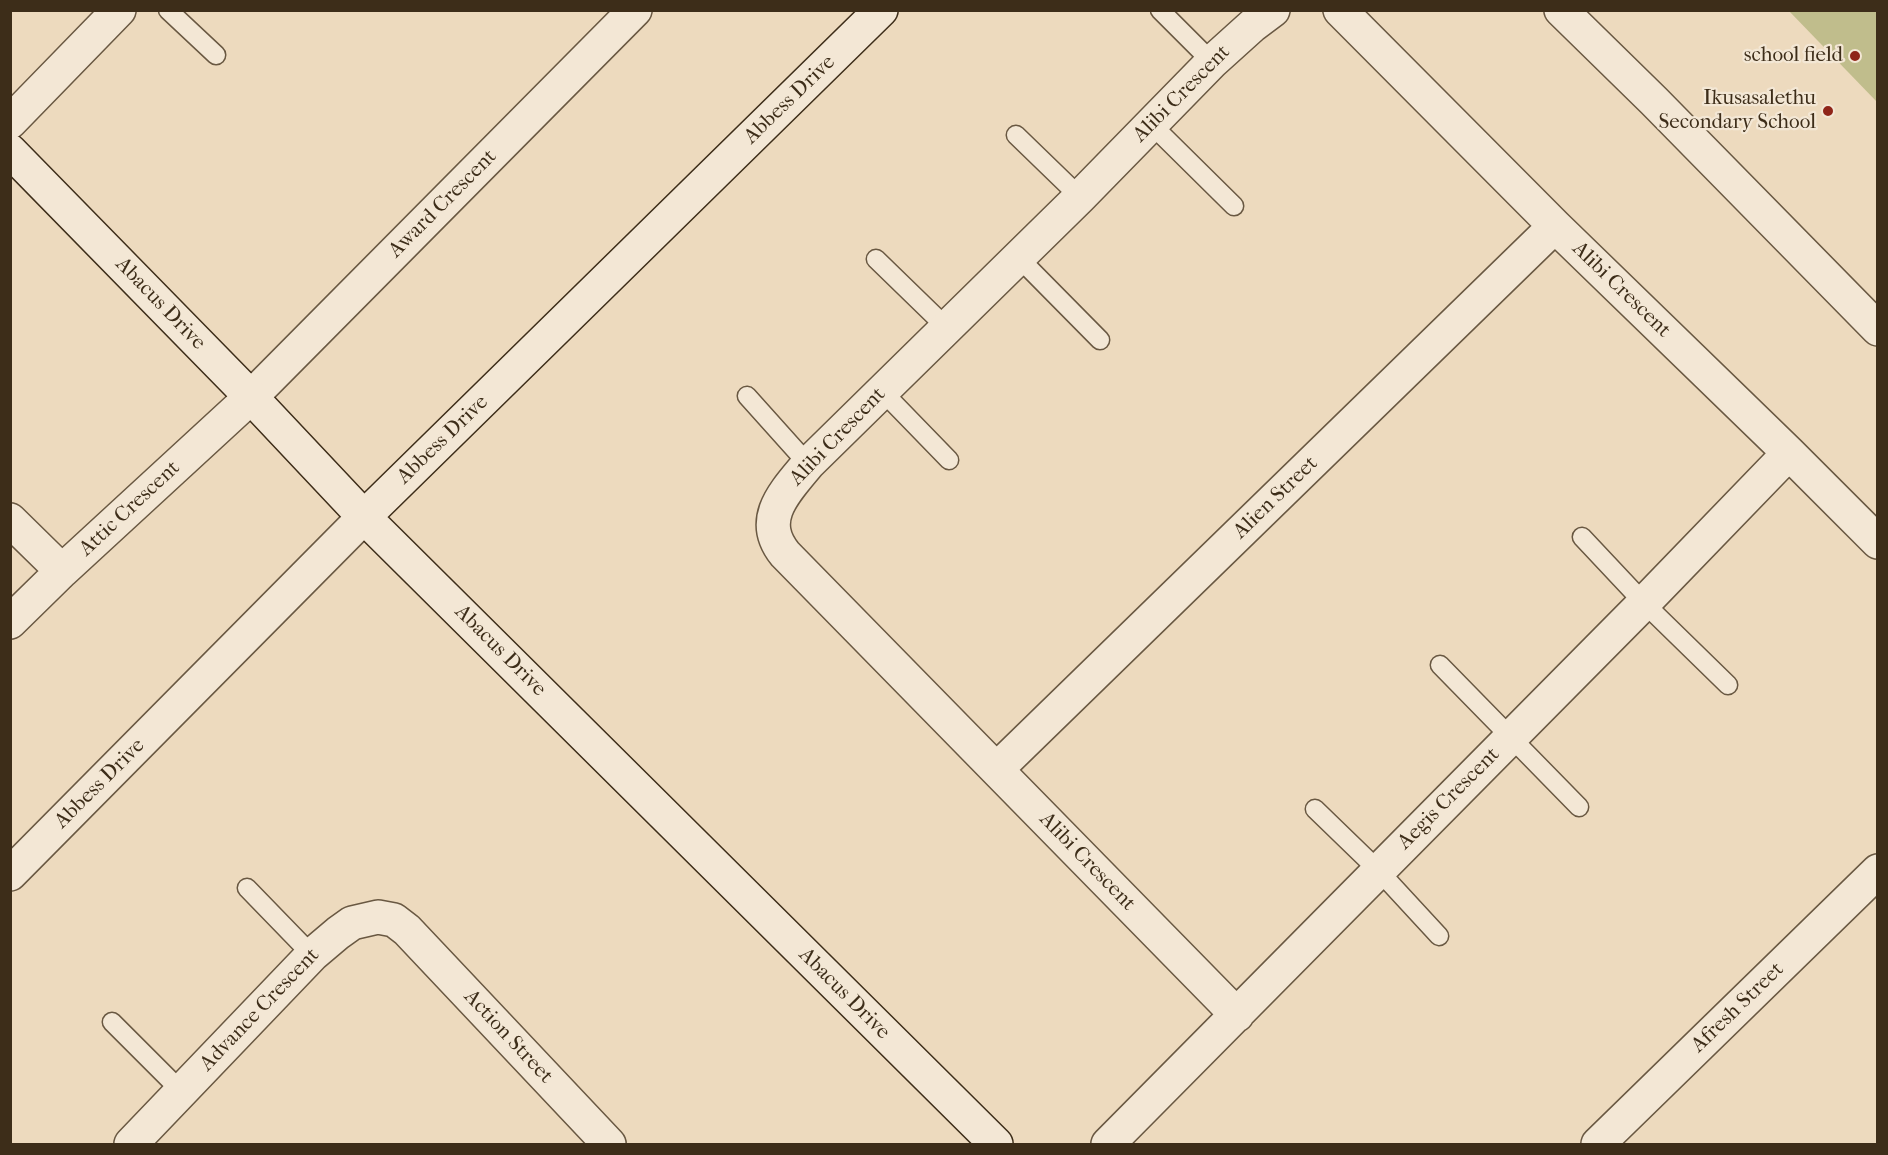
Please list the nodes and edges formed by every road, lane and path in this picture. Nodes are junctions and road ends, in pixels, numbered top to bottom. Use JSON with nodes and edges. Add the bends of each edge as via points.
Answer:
{"nodes":[{"id":1,"x":119,"y":10,"type":"edge"},
{"id":2,"x":168,"y":10,"type":"edge"},
{"id":3,"x":634,"y":10,"type":"edge"},
{"id":4,"x":881,"y":10,"type":"edge"},
{"id":5,"x":1160,"y":10,"type":"edge"},
{"id":6,"x":1274,"y":10,"type":"edge"},
{"id":7,"x":1340,"y":10,"type":"edge"},
{"id":8,"x":1561,"y":10,"type":"edge"},
{"id":9,"x":216,"y":55,"type":"dead end"},
{"id":10,"x":1212,"y":62,"type":"junction"},
{"id":11,"x":10,"y":122,"type":"edge"},
{"id":12,"x":1151,"y":124,"type":"junction"},
{"id":13,"x":1016,"y":135,"type":"dead end"},
{"id":14,"x":10,"y":151,"type":"edge"},
{"id":15,"x":1080,"y":197,"type":"junction"},
{"id":16,"x":1234,"y":206,"type":"dead end"},
{"id":17,"x":1555,"y":226,"type":"junction"},
{"id":18,"x":1018,"y":257,"type":"junction"},
{"id":19,"x":876,"y":259,"type":"dead end"},
{"id":20,"x":947,"y":328,"type":"junction"},
{"id":21,"x":1878,"y":329,"type":"edge"},
{"id":22,"x":1100,"y":340,"type":"dead end"},
{"id":23,"x":882,"y":391,"type":"junction"},
{"id":24,"x":747,"y":396,"type":"dead end"},
{"id":25,"x":251,"y":397,"type":"junction"},
{"id":26,"x":1789,"y":453,"type":"junction"},
{"id":27,"x":949,"y":460,"type":"dead end"},
{"id":28,"x":808,"y":464,"type":"junction"},
{"id":29,"x":364,"y":517,"type":"junction"},
{"id":30,"x":10,"y":520,"type":"edge"},
{"id":31,"x":1582,"y":537,"type":"dead end"},
{"id":32,"x":1878,"y":542,"type":"edge"},
{"id":33,"x":62,"y":571,"type":"junction"},
{"id":34,"x":1644,"y":603,"type":"junction"},
{"id":35,"x":10,"y":622,"type":"edge"},
{"id":36,"x":1440,"y":665,"type":"dead end"},
{"id":37,"x":1728,"y":685,"type":"dead end"},
{"id":38,"x":1510,"y":738,"type":"junction"},
{"id":39,"x":997,"y":769,"type":"junction"},
{"id":40,"x":1579,"y":807,"type":"dead end"},
{"id":41,"x":1316,"y":809,"type":"dead end"},
{"id":42,"x":1379,"y":871,"type":"junction"},
{"id":43,"x":1878,"y":871,"type":"edge"},
{"id":44,"x":10,"y":874,"type":"edge"},
{"id":45,"x":247,"y":888,"type":"dead end"},
{"id":46,"x":407,"y":930,"type":"joint"},
{"id":47,"x":1439,"y":936,"type":"dead end"},
{"id":48,"x":312,"y":955,"type":"junction"},
{"id":49,"x":1237,"y":1016,"type":"junction"},
{"id":50,"x":112,"y":1022,"type":"dead end"},
{"id":51,"x":182,"y":1092,"type":"junction"},
{"id":52,"x":131,"y":1144,"type":"edge"},
{"id":53,"x":609,"y":1144,"type":"edge"},
{"id":54,"x":996,"y":1144,"type":"edge"},
{"id":55,"x":1107,"y":1144,"type":"edge"},
{"id":56,"x":1598,"y":1144,"type":"edge"}],
"edges":[{"from":1,"to":11,"type":"street"},
{"from":2,"to":9,"type":"lane"},
{"from":3,"to":25,"type":"street","name":"Award Crescent"},
{"from":4,"to":29,"type":"street","name":"Abbess Drive"},
{"from":5,"to":10,"type":"lane"},
{"from":6,"to":10,"type":"street","name":"Alibi Crescent"},
{"from":7,"to":17,"type":"street","name":"Alibi Crescent"},
{"from":8,"to":21,"type":"street"},
{"from":10,"to":12,"type":"street","name":"Alibi Crescent"},
{"from":12,"to":15,"type":"street","name":"Alibi Crescent"},
{"from":12,"to":16,"type":"lane"},
{"from":13,"to":15,"type":"lane"},
{"from":14,"to":25,"type":"street","name":"Abacus Drive"},
{"from":15,"to":18,"type":"street","name":"Alibi Crescent"},
{"from":17,"to":26,"type":"street","name":"Alibi Crescent"},
{"from":17,"to":39,"type":"street","name":"Alien Street"},
{"from":18,"to":20,"type":"street","name":"Alibi Crescent"},
{"from":18,"to":22,"type":"lane"},
{"from":19,"to":20,"type":"lane"},
{"from":20,"to":23,"type":"street","name":"Alibi Crescent"},
{"from":23,"to":27,"type":"lane"},
{"from":23,"to":28,"type":"street","name":"Alibi Crescent"},
{"from":24,"to":28,"type":"lane"},
{"from":25,"to":29,"type":"street","name":"Abacus Drive"},
{"from":25,"to":33,"type":"street","name":"Attic Crescent"},
{"from":26,"to":32,"type":"street","name":"Alibi Crescent"},
{"from":26,"to":34,"type":"street","name":"Aegis Crescent"},
{"from":28,"to":39,"type":"street","name":"Alibi Crescent","via":[[780,500],[773,530],[776,542]]},
{"from":29,"to":44,"type":"street","name":"Abbess Drive"},
{"from":29,"to":54,"type":"street","name":"Abacus Drive"},
{"from":30,"to":33,"type":"street"},
{"from":31,"to":34,"type":"lane"},
{"from":33,"to":35,"type":"street","name":"Attic Crescent"},
{"from":34,"to":37,"type":"lane"},
{"from":34,"to":38,"type":"street","name":"Aegis Crescent"},
{"from":36,"to":38,"type":"lane"},
{"from":38,"to":40,"type":"lane"},
{"from":38,"to":42,"type":"street","name":"Aegis Crescent"},
{"from":39,"to":49,"type":"street","name":"Alibi Crescent"},
{"from":41,"to":42,"type":"lane"},
{"from":42,"to":47,"type":"lane"},
{"from":42,"to":49,"type":"street","name":"Aegis Crescent"},
{"from":43,"to":56,"type":"street","name":"Afresh Street"},
{"from":45,"to":48,"type":"lane"},
{"from":46,"to":48,"type":"street","name":"Advance Crescent","via":[[394,920],[365,919],[352,923]]},
{"from":46,"to":53,"type":"street","name":"Action Street"},
{"from":48,"to":51,"type":"street","name":"Advance Crescent"},
{"from":49,"to":55,"type":"street","name":"Aegis Crescent"},
{"from":50,"to":51,"type":"lane"},
{"from":51,"to":52,"type":"street","name":"Advance Crescent"}]}
